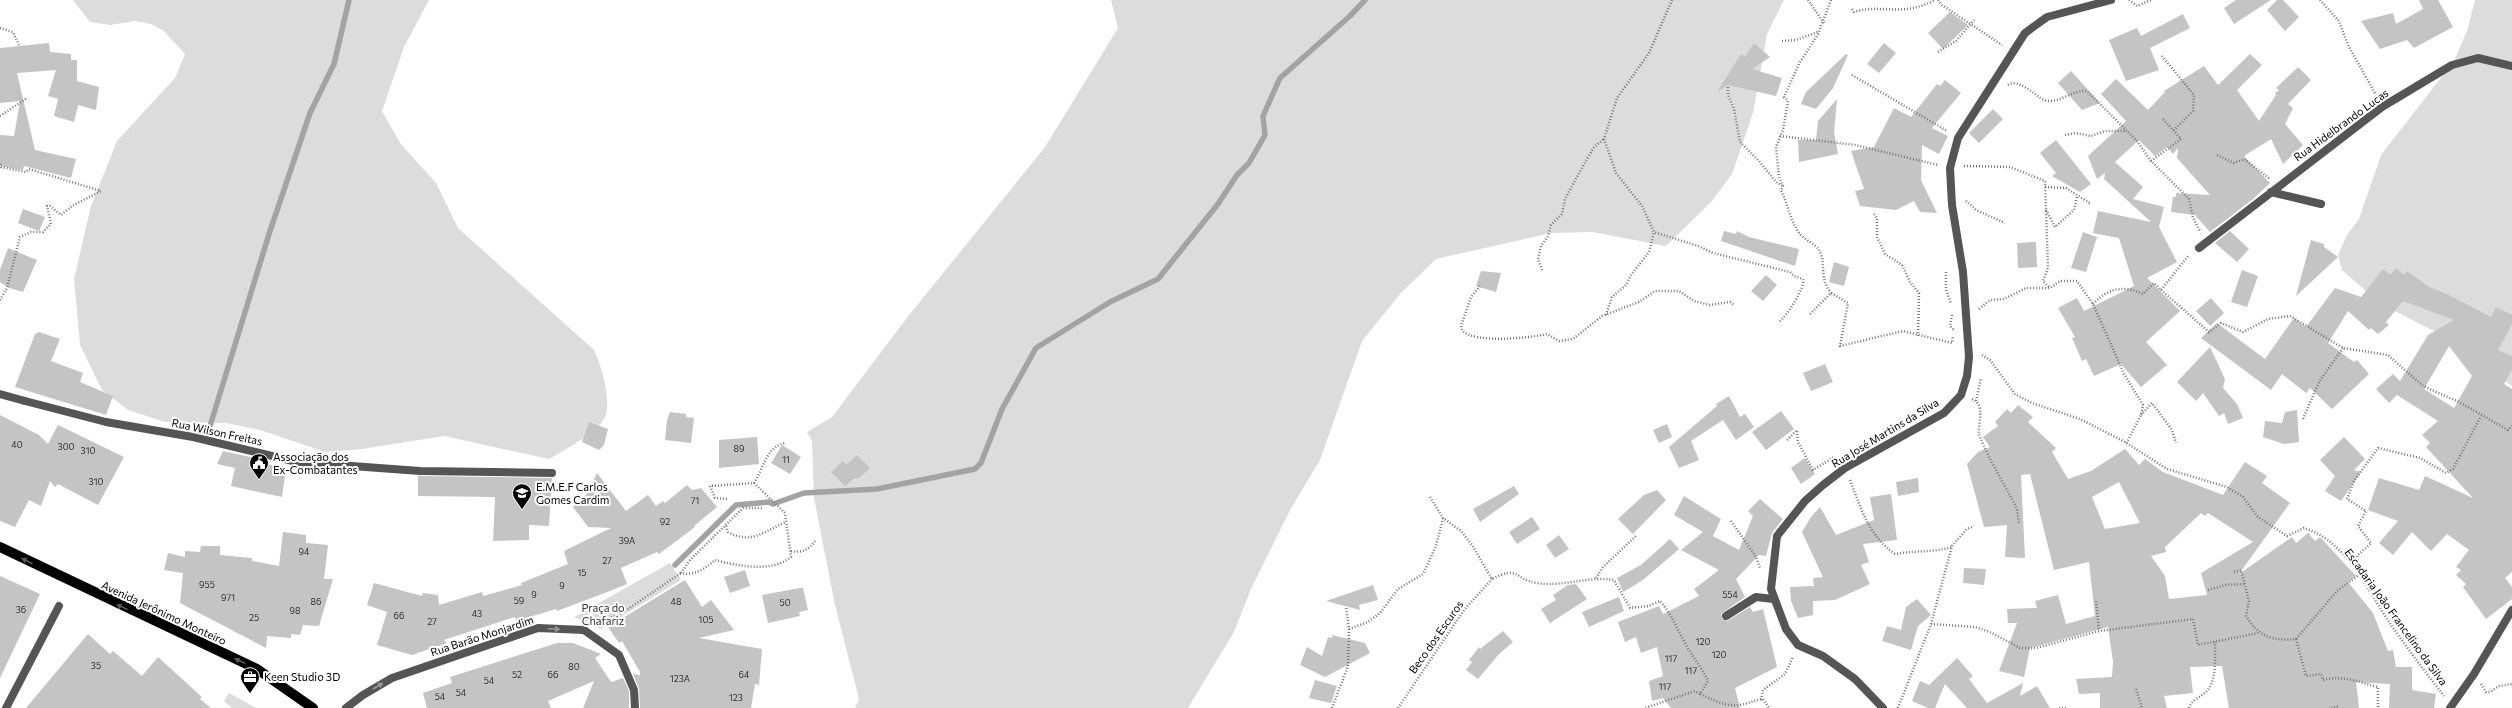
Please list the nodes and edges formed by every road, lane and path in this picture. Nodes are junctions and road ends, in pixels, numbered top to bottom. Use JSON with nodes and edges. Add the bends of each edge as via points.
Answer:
{"nodes":[{"id":1,"x":1672,"y":0,"type":"edge"},
{"id":2,"x":1808,"y":0,"type":"edge"},
{"id":3,"x":1831,"y":0,"type":"edge"},
{"id":4,"x":1935,"y":0,"type":"edge"},
{"id":5,"x":1938,"y":0,"type":"edge"},
{"id":6,"x":2111,"y":0,"type":"edge"},
{"id":7,"x":2129,"y":0,"type":"edge"},
{"id":8,"x":2151,"y":0,"type":"edge"},
{"id":9,"x":2320,"y":0,"type":"edge"},
{"id":10,"x":1852,"y":9,"type":"dead end"},
{"id":11,"x":1974,"y":20,"type":"dead end"},
{"id":12,"x":1824,"y":23,"type":"junction"},
{"id":13,"x":1971,"y":24,"type":"junction"},
{"id":14,"x":0,"y":28,"type":"edge"},
{"id":15,"x":1818,"y":32,"type":"junction"},
{"id":16,"x":1782,"y":41,"type":"dead end"},
{"id":17,"x":19,"y":45,"type":"dead end"},
{"id":18,"x":1938,"y":52,"type":"dead end"},
{"id":19,"x":2012,"y":53,"type":"junction"},
{"id":20,"x":2162,"y":56,"type":"dead end"},
{"id":21,"x":2512,"y":66,"type":"edge"},
{"id":22,"x":1852,"y":75,"type":"dead end"},
{"id":23,"x":1728,"y":88,"type":"dead end"},
{"id":24,"x":1985,"y":93,"type":"junction"},
{"id":25,"x":27,"y":98,"type":"dead end"},
{"id":26,"x":2382,"y":107,"type":"junction"},
{"id":27,"x":0,"y":116,"type":"edge"},
{"id":28,"x":2163,"y":119,"type":"dead end"},
{"id":29,"x":2126,"y":131,"type":"junction"},
{"id":30,"x":2173,"y":131,"type":"junction"},
{"id":31,"x":2065,"y":135,"type":"dead end"},
{"id":32,"x":1780,"y":136,"type":"junction"},
{"id":33,"x":1958,"y":138,"type":"junction"},
{"id":34,"x":1604,"y":139,"type":"junction"},
{"id":35,"x":1952,"y":153,"type":"junction"},
{"id":36,"x":2217,"y":155,"type":"dead end"},
{"id":37,"x":2151,"y":161,"type":"junction"},
{"id":38,"x":1,"y":166,"type":"edge"},
{"id":39,"x":1961,"y":166,"type":"junction"},
{"id":40,"x":1950,"y":168,"type":"junction"},
{"id":41,"x":2259,"y":171,"type":"dead end"},
{"id":42,"x":1961,"y":172,"type":"dead end"},
{"id":43,"x":1783,"y":186,"type":"junction"},
{"id":44,"x":2046,"y":187,"type":"junction"},
{"id":45,"x":2271,"y":192,"type":"junction"},
{"id":46,"x":1965,"y":196,"type":"dead end"},
{"id":47,"x":2077,"y":196,"type":"junction"},
{"id":48,"x":2091,"y":204,"type":"dead end"},
{"id":49,"x":2321,"y":204,"type":"dead end"},
{"id":50,"x":2045,"y":208,"type":"junction"},
{"id":51,"x":1874,"y":214,"type":"dead end"},
{"id":52,"x":2005,"y":223,"type":"dead end"},
{"id":53,"x":1654,"y":232,"type":"junction"},
{"id":54,"x":2214,"y":235,"type":"junction"},
{"id":55,"x":2196,"y":248,"type":"joint"},
{"id":56,"x":1542,"y":270,"type":"dead end"},
{"id":57,"x":1946,"y":272,"type":"dead end"},
{"id":58,"x":1480,"y":286,"type":"dead end"},
{"id":59,"x":2050,"y":288,"type":"junction"},
{"id":60,"x":2161,"y":290,"type":"junction"},
{"id":61,"x":1831,"y":293,"type":"junction"},
{"id":62,"x":0,"y":300,"type":"edge"},
{"id":63,"x":2093,"y":304,"type":"junction"},
{"id":64,"x":1734,"y":305,"type":"dead end"},
{"id":65,"x":1975,"y":313,"type":"dead end"},
{"id":66,"x":1810,"y":314,"type":"dead end"},
{"id":67,"x":1606,"y":315,"type":"junction"},
{"id":68,"x":1779,"y":322,"type":"dead end"},
{"id":69,"x":1954,"y":331,"type":"junction"},
{"id":70,"x":1967,"y":332,"type":"junction"},
{"id":71,"x":1918,"y":336,"type":"junction"},
{"id":72,"x":2343,"y":348,"type":"junction"},
{"id":73,"x":1980,"y":351,"type":"dead end"},
{"id":74,"x":0,"y":394,"type":"edge"},
{"id":75,"x":1961,"y":395,"type":"junction"},
{"id":76,"x":2141,"y":415,"type":"junction"},
{"id":77,"x":2481,"y":416,"type":"junction"},
{"id":78,"x":2303,"y":418,"type":"dead end"},
{"id":79,"x":2512,"y":426,"type":"edge"},
{"id":80,"x":1786,"y":440,"type":"dead end"},
{"id":81,"x":2176,"y":442,"type":"dead end"},
{"id":82,"x":786,"y":443,"type":"dead end"},
{"id":83,"x":2126,"y":444,"type":"junction"},
{"id":84,"x":1845,"y":468,"type":"junction"},
{"id":85,"x":552,"y":473,"type":"dead end"},
{"id":86,"x":1845,"y":480,"type":"dead end"},
{"id":87,"x":754,"y":483,"type":"junction"},
{"id":88,"x":1430,"y":497,"type":"dead end"},
{"id":89,"x":727,"y":499,"type":"dead end"},
{"id":90,"x":762,"y":508,"type":"dead end"},
{"id":91,"x":1443,"y":518,"type":"junction"},
{"id":92,"x":1731,"y":521,"type":"dead end"},
{"id":93,"x":786,"y":522,"type":"junction"},
{"id":94,"x":2019,"y":524,"type":"dead end"},
{"id":95,"x":726,"y":526,"type":"junction"},
{"id":96,"x":1974,"y":526,"type":"dead end"},
{"id":97,"x":1637,"y":535,"type":"dead end"},
{"id":98,"x":815,"y":541,"type":"dead end"},
{"id":99,"x":1952,"y":546,"type":"junction"},
{"id":100,"x":0,"y":547,"type":"edge"},
{"id":101,"x":791,"y":551,"type":"junction"},
{"id":102,"x":1761,"y":572,"type":"dead end"},
{"id":103,"x":2234,"y":572,"type":"dead end"},
{"id":104,"x":681,"y":573,"type":"junction"},
{"id":105,"x":2359,"y":575,"type":"junction"},
{"id":106,"x":1492,"y":579,"type":"junction"},
{"id":107,"x":1596,"y":579,"type":"junction"},
{"id":108,"x":2244,"y":584,"type":"junction"},
{"id":109,"x":2208,"y":590,"type":"dead end"},
{"id":110,"x":1773,"y":599,"type":"junction"},
{"id":111,"x":2096,"y":601,"type":"dead end"},
{"id":112,"x":59,"y":606,"type":"dead end"},
{"id":113,"x":1346,"y":607,"type":"dead end"},
{"id":114,"x":2512,"y":610,"type":"edge"},
{"id":115,"x":1726,"y":616,"type":"dead end"},
{"id":116,"x":1931,"y":624,"type":"junction"},
{"id":117,"x":584,"y":630,"type":"junction"},
{"id":118,"x":1349,"y":630,"type":"junction"},
{"id":119,"x":2099,"y":631,"type":"junction"},
{"id":120,"x":2258,"y":633,"type":"junction"},
{"id":121,"x":2296,"y":639,"type":"junction"},
{"id":122,"x":2215,"y":641,"type":"junction"},
{"id":123,"x":1798,"y":645,"type":"junction"},
{"id":124,"x":2474,"y":674,"type":"junction"},
{"id":125,"x":2512,"y":684,"type":"edge"},
{"id":126,"x":2136,"y":690,"type":"dead end"},
{"id":127,"x":1700,"y":694,"type":"junction"},
{"id":128,"x":1761,"y":700,"type":"junction"},
{"id":129,"x":2451,"y":707,"type":"edge"},
{"id":130,"x":6,"y":708,"type":"edge"},
{"id":131,"x":313,"y":708,"type":"edge"},
{"id":132,"x":346,"y":708,"type":"edge"},
{"id":133,"x":635,"y":708,"type":"edge"},
{"id":134,"x":1332,"y":708,"type":"edge"},
{"id":135,"x":1398,"y":708,"type":"edge"},
{"id":136,"x":1645,"y":708,"type":"edge"},
{"id":137,"x":1769,"y":708,"type":"edge"},
{"id":138,"x":1883,"y":708,"type":"edge"},
{"id":139,"x":1898,"y":708,"type":"edge"},
{"id":140,"x":2059,"y":708,"type":"edge"},
{"id":141,"x":2068,"y":708,"type":"edge"},
{"id":142,"x":2142,"y":708,"type":"edge"},
{"id":143,"x":2188,"y":708,"type":"edge"},
{"id":144,"x":2331,"y":708,"type":"edge"},
{"id":145,"x":2338,"y":708,"type":"edge"},
{"id":146,"x":2378,"y":708,"type":"edge"}],
"edges":[{"from":1,"to":34,"type":"path","via":[[1649,53],[1617,98]]},
{"from":2,"to":12,"type":"path"},
{"from":3,"to":12,"type":"path"},
{"from":4,"to":10,"type":"path","via":[[1903,11],[1854,12]]},
{"from":5,"to":13,"type":"path"},
{"from":6,"to":19,"type":"street","name":"Rua José Martins da Silva","via":[[2047,17],[2025,33]]},
{"from":7,"to":8,"type":"path","via":[[2137,6]]},
{"from":9,"to":26,"type":"path","via":[[2339,21],[2348,45]]},
{"from":11,"to":13,"type":"path"},
{"from":12,"to":15,"type":"path"},
{"from":13,"to":18,"type":"path","via":[[1956,41]]},
{"from":13,"to":19,"type":"path"},
{"from":14,"to":17,"type":"path","via":[[13,32]]},
{"from":15,"to":16,"type":"path","via":[[1796,40]]},
{"from":15,"to":32,"type":"path","via":[[1816,40],[1799,64],[1784,98],[1788,101]]},
{"from":19,"to":24,"type":"street","name":"Rua José Martins da Silva"},
{"from":20,"to":30,"type":"path","via":[[2194,95],[2193,111]]},
{"from":21,"to":26,"type":"street","name":"Rua Hidelbrando Lucas","via":[[2478,58],[2452,65]]},
{"from":22,"to":33,"type":"path"},
{"from":23,"to":43,"type":"path","via":[[1740,142],[1777,184]]},
{"from":24,"to":29,"type":"path","via":[[2000,95],[2009,83],[2025,87],[2045,100],[2053,101],[2087,91]]},
{"from":24,"to":33,"type":"street","name":"Rua José Martins da Silva"},
{"from":25,"to":27,"type":"path"},
{"from":26,"to":45,"type":"street","name":"Rua Hidelbrando Lucas"},
{"from":28,"to":30,"type":"path"},
{"from":29,"to":31,"type":"path","via":[[2105,131],[2091,136],[2075,132]]},
{"from":29,"to":37,"type":"path"},
{"from":30,"to":37,"type":"path","via":[[2181,139]]},
{"from":32,"to":40,"type":"path","via":[[1855,145]]},
{"from":32,"to":43,"type":"path","via":[[1776,147],[1776,160]]},
{"from":33,"to":35,"type":"street","name":"Rua José Martins da Silva"},
{"from":34,"to":53,"type":"path","via":[[1616,173],[1642,206]]},
{"from":34,"to":56,"type":"path","via":[[1599,141],[1583,166],[1565,199],[1562,214],[1551,225],[1548,236],[1541,246],[1538,259]]},
{"from":35,"to":39,"type":"path","via":[[1961,161]]},
{"from":35,"to":40,"type":"street","name":"Rua José Martins da Silva"},
{"from":36,"to":41,"type":"path","via":[[2234,163],[2244,158]]},
{"from":37,"to":54,"type":"path","via":[[2189,199],[2193,218],[2204,236]]},
{"from":38,"to":62,"type":"path","via":[[26,172],[29,169],[47,173],[101,191],[72,206],[61,215],[47,206],[51,224],[43,232],[31,232],[20,237],[7,288]]},
{"from":39,"to":42,"type":"path"},
{"from":39,"to":44,"type":"path","via":[[2010,167],[2044,180]]},
{"from":40,"to":70,"type":"street","name":"Rua José Martins da Silva"},
{"from":43,"to":61,"type":"path","via":[[1781,190],[1793,225],[1804,238],[1818,248],[1824,279]]},
{"from":44,"to":47,"type":"path","via":[[2066,188]]},
{"from":44,"to":50,"type":"path"},
{"from":45,"to":49,"type":"street"},
{"from":45,"to":54,"type":"street","name":"Rua Hidelbrando Lucas"},
{"from":46,"to":52,"type":"path","via":[[1966,202],[1976,210]]},
{"from":47,"to":48,"type":"path"},
{"from":47,"to":50,"type":"path","via":[[2074,210],[2055,227]]},
{"from":50,"to":59,"type":"path","via":[[2048,268],[2043,281]]},
{"from":51,"to":71,"type":"path","via":[[1877,218],[1877,237],[1885,254],[1902,265],[1919,293]]},
{"from":53,"to":67,"type":"path","via":[[1649,252],[1626,285],[1612,298]]},
{"from":53,"to":68,"type":"path","via":[[1698,246],[1713,254],[1790,272],[1803,279],[1802,290],[1786,316]]},
{"from":54,"to":55,"type":"street","name":"Rua Hidelbrando Lucas"},
{"from":55,"to":60,"type":"path"},
{"from":57,"to":69,"type":"path","via":[[1946,289],[1952,306],[1950,326]]},
{"from":58,"to":67,"type":"path","via":[[1471,297],[1461,326],[1464,334],[1505,340],[1547,334],[1565,342],[1581,334],[1596,320]]},
{"from":59,"to":63,"type":"path","via":[[2060,281],[2077,281]]},
{"from":59,"to":65,"type":"path","via":[[2026,288],[2004,299],[1990,300]]},
{"from":60,"to":63,"type":"path","via":[[2154,283],[2143,294],[2130,287],[2114,290]]},
{"from":60,"to":72,"type":"path","via":[[2210,332],[2221,323],[2243,332],[2268,319],[2290,316]]},
{"from":61,"to":66,"type":"path"},
{"from":61,"to":71,"type":"path","via":[[1848,303],[1840,346],[1903,331]]},
{"from":63,"to":76,"type":"path","via":[[2124,374],[2143,405]]},
{"from":64,"to":67,"type":"path","via":[[1730,302],[1706,304],[1694,301],[1679,291],[1667,290],[1655,291],[1639,302]]},
{"from":69,"to":70,"type":"path"},
{"from":69,"to":71,"type":"path","via":[[1952,343]]},
{"from":70,"to":75,"type":"street","name":"Rua José Martins da Silva","via":[[1967,376]]},
{"from":72,"to":77,"type":"path","via":[[2388,355],[2424,386]]},
{"from":72,"to":78,"type":"path","via":[[2319,382]]},
{"from":73,"to":83,"type":"path","name":"Escadaria João Francelino da Silva","via":[[1983,357],[1990,360],[2015,394],[2032,403],[2080,419]]},
{"from":74,"to":85,"type":"street","name":"Rua Wilson Freitas","via":[[106,422],[193,437],[297,462],[420,471]]},
{"from":75,"to":84,"type":"street","name":"Rua José Martins da Silva","via":[[1944,413]]},
{"from":75,"to":94,"type":"path","via":[[1976,401],[1981,418],[1979,434],[2012,499]]},
{"from":76,"to":81,"type":"path","via":[[2152,403],[2172,430]]},
{"from":76,"to":83,"type":"path"},
{"from":77,"to":79,"type":"path","via":[[2508,430]]},
{"from":77,"to":105,"type":"path","via":[[2453,469],[2446,473],[2420,458],[2378,448],[2354,481],[2347,499],[2366,511],[2358,526],[2371,543],[2357,556]]},
{"from":80,"to":84,"type":"path","via":[[1797,430],[1798,442],[1813,470],[1834,457]]},
{"from":82,"to":87,"type":"path","via":[[776,444],[769,452]]},
{"from":83,"to":105,"type":"path","name":"Escadaria João Francelino da Silva","via":[[2167,469],[2227,487],[2243,497],[2258,517],[2287,536],[2304,528],[2320,533]]},
{"from":84,"to":110,"type":"street","name":"Rua José Martins da Silva","via":[[1805,502],[1777,536],[1771,589]]},
{"from":86,"to":99,"type":"path","via":[[1849,478],[1870,530],[1883,546],[1895,554],[1916,550],[1935,552]]},
{"from":87,"to":89,"type":"path","via":[[710,486],[715,498]]},
{"from":87,"to":93,"type":"path","via":[[778,504],[785,513]]},
{"from":88,"to":91,"type":"path"},
{"from":90,"to":95,"type":"path","via":[[743,508]]},
{"from":91,"to":106,"type":"path","via":[[1461,531],[1472,544]]},
{"from":91,"to":118,"type":"path","via":[[1436,546],[1423,574],[1398,589],[1380,613],[1368,622]]},
{"from":92,"to":102,"type":"path","via":[[1756,557]]},
{"from":93,"to":95,"type":"path","via":[[752,539],[739,538],[728,532]]},
{"from":93,"to":101,"type":"path"},
{"from":95,"to":104,"type":"path","via":[[690,560]]},
{"from":96,"to":99,"type":"path","via":[[1967,529]]},
{"from":97,"to":107,"type":"path","via":[[1603,567]]},
{"from":98,"to":101,"type":"path","via":[[810,548],[801,553]]},
{"from":99,"to":116,"type":"path"},
{"from":131,"to":100,"type":"main road","name":"Avenida Jerônimo Monteiro","one_way":true,"via":[[257,669]]},
{"from":101,"to":104,"type":"path","via":[[791,557],[782,564],[733,565],[715,560],[703,570]]},
{"from":103,"to":108,"type":"path","via":[[2240,570]]},
{"from":104,"to":117,"type":"path","via":[[628,609]]},
{"from":105,"to":121,"type":"path","via":[[2337,590]]},
{"from":105,"to":129,"type":"path","name":"Escadaria João Francelino da Silva","via":[[2411,654]]},
{"from":106,"to":107,"type":"path","name":"Beco dos Escuros","via":[[1507,572],[1515,572],[1536,583],[1574,583]]},
{"from":106,"to":135,"type":"path","name":"Beco dos Escuros","via":[[1464,610]]},
{"from":107,"to":127,"type":"path","name":"Beco dos Escuros","via":[[1614,580],[1630,608],[1642,608],[1660,601],[1708,680]]},
{"from":108,"to":109,"type":"path","via":[[2225,585]]},
{"from":108,"to":120,"type":"path","via":[[2249,601],[2246,616]]},
{"from":110,"to":115,"type":"street","via":[[1756,597]]},
{"from":110,"to":123,"type":"street","name":"Rua José Martins da Silva","via":[[1786,629]]},
{"from":111,"to":119,"type":"path"},
{"from":112,"to":130,"type":"street"},
{"from":113,"to":118,"type":"path"},
{"from":114,"to":124,"type":"street"},
{"from":116,"to":119,"type":"path","via":[[1975,627],[2020,648],[2036,648]]},
{"from":116,"to":139,"type":"path"},
{"from":132,"to":117,"type":"street","name":"Rua Barão Monjardim","one_way":true,"via":[[392,678],[538,628]]},
{"from":117,"to":133,"type":"street","via":[[619,656],[634,690]]},
{"from":118,"to":134,"type":"path","via":[[1348,666]]},
{"from":119,"to":122,"type":"path","via":[[2194,619],[2198,645]]},
{"from":120,"to":121,"type":"path","via":[[2282,640]]},
{"from":120,"to":122,"type":"path"},
{"from":121,"to":146,"type":"path","via":[[2306,676],[2321,674],[2323,680],[2356,679],[2378,687]]},
{"from":122,"to":143,"type":"path","via":[[2213,676],[2208,690]]},
{"from":123,"to":128,"type":"path","via":[[1785,674],[1763,690]]},
{"from":123,"to":138,"type":"street","name":"Rua José Martins da Silva","via":[[1823,656],[1855,679]]},
{"from":124,"to":125,"type":"path","via":[[2486,692]]},
{"from":124,"to":129,"type":"street"},
{"from":126,"to":142,"type":"path"},
{"from":127,"to":128,"type":"path","via":[[1739,705],[1756,698]]},
{"from":127,"to":136,"type":"path","via":[[1695,691]]},
{"from":128,"to":137,"type":"path","via":[[1763,699]]},
{"from":140,"to":141,"type":"path"},
{"from":144,"to":145,"type":"path"}]}
